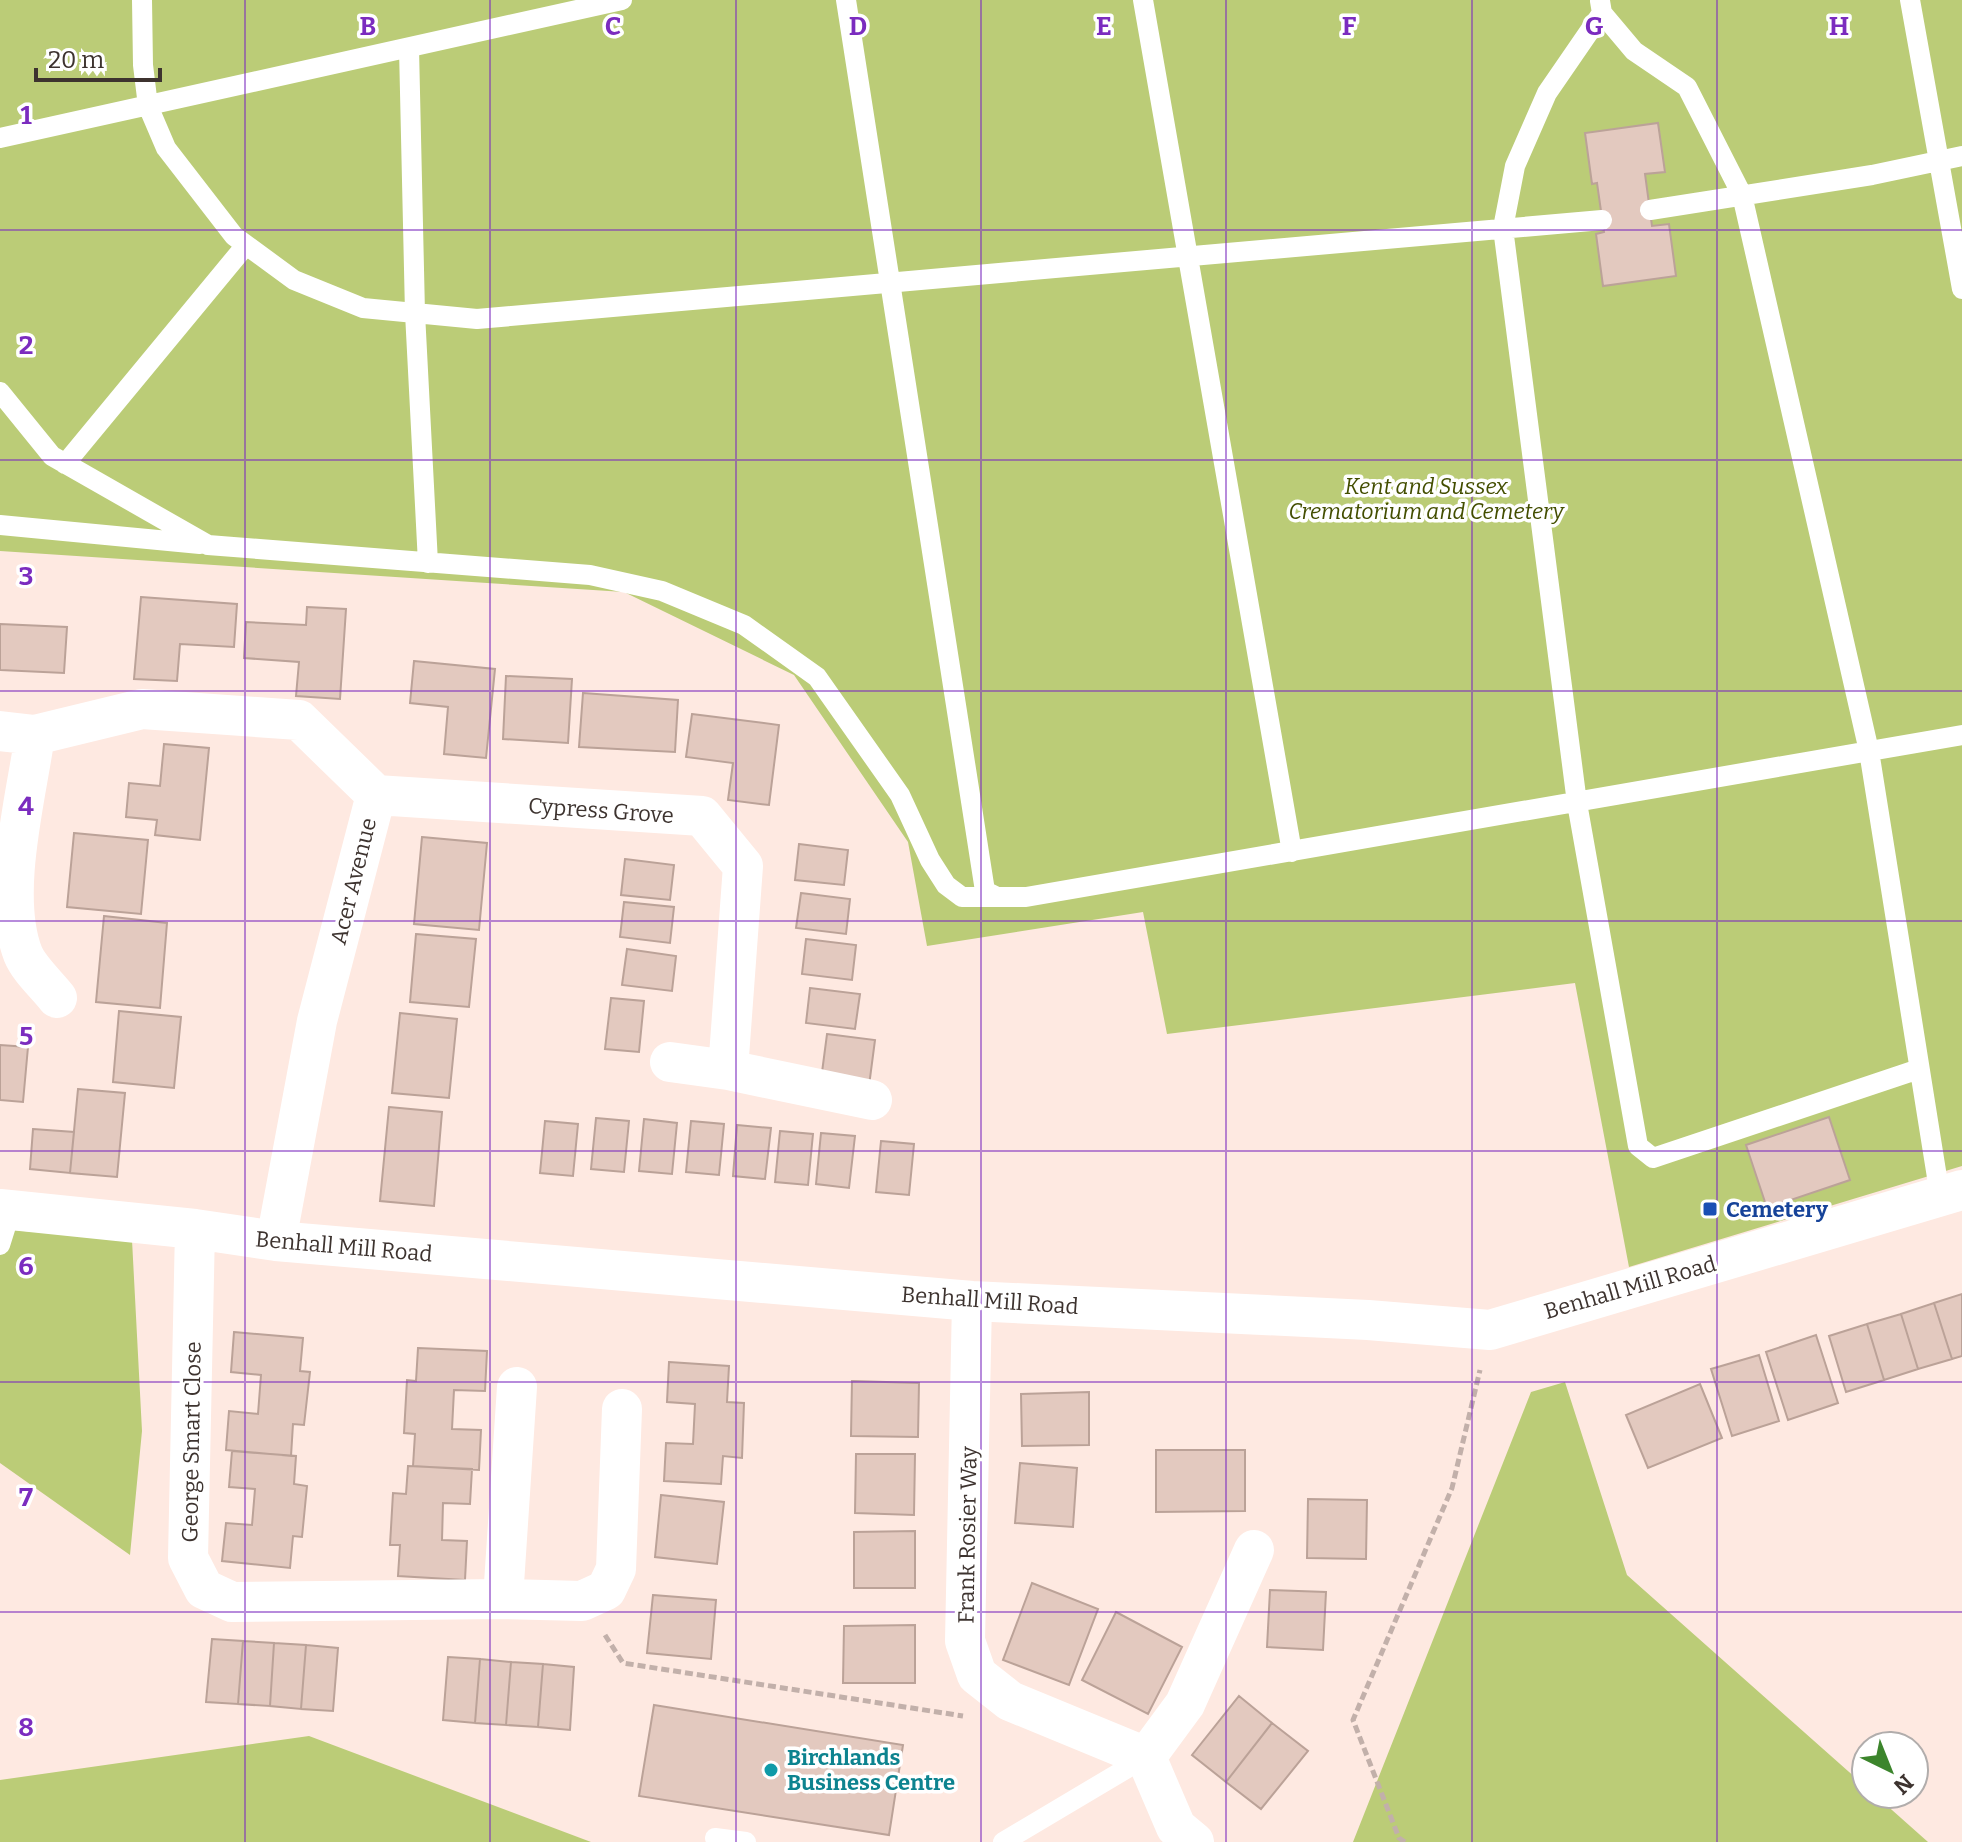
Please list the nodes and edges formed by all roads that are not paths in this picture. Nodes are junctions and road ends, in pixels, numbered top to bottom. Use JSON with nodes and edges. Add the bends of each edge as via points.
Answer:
{"nodes":[{"id":1,"x":142,"y":0,"type":"edge"},
{"id":2,"x":622,"y":0,"type":"edge"},
{"id":3,"x":846,"y":0,"type":"edge"},
{"id":4,"x":1143,"y":0,"type":"edge"},
{"id":5,"x":1910,"y":0,"type":"edge"},
{"id":6,"x":1601,"y":6,"type":"edge"},
{"id":7,"x":409,"y":48,"type":"junction"},
{"id":8,"x":148,"y":106,"type":"junction"},
{"id":9,"x":0,"y":138,"type":"edge"},
{"id":10,"x":1962,"y":156,"type":"edge"},
{"id":11,"x":1938,"y":161,"type":"junction"},
{"id":12,"x":1742,"y":195,"type":"junction"},
{"id":13,"x":1650,"y":210,"type":"dead end"},
{"id":14,"x":1602,"y":220,"type":"dead end"},
{"id":15,"x":1503,"y":228,"type":"junction"},
{"id":16,"x":246,"y":245,"type":"junction"},
{"id":17,"x":1188,"y":256,"type":"junction"},
{"id":18,"x":892,"y":283,"type":"junction"},
{"id":19,"x":1962,"y":289,"type":"edge"},
{"id":20,"x":415,"y":313,"type":"junction"},
{"id":21,"x":0,"y":392,"type":"edge"},
{"id":22,"x":65,"y":464,"type":"junction"},
{"id":23,"x":0,"y":525,"type":"edge"},
{"id":24,"x":208,"y":545,"type":"junction"},
{"id":25,"x":428,"y":563,"type":"junction"},
{"id":26,"x":18,"y":733,"type":"edge"},
{"id":27,"x":1962,"y":735,"type":"edge"},
{"id":28,"x":1869,"y":751,"type":"junction"},
{"id":29,"x":376,"y":795,"type":"junction"},
{"id":30,"x":1577,"y":803,"type":"junction"},
{"id":31,"x":1292,"y":852,"type":"junction"},
{"id":32,"x":997,"y":897,"type":"junction"},
{"id":33,"x":12,"y":958,"type":"edge"},
{"id":34,"x":57,"y":998,"type":"dead end"},
{"id":35,"x":670,"y":1062,"type":"dead end"},
{"id":36,"x":1919,"y":1069,"type":"junction"},
{"id":37,"x":728,"y":1070,"type":"junction"},
{"id":38,"x":872,"y":1100,"type":"dead end"},
{"id":39,"x":1951,"y":1193,"type":"edge"},
{"id":40,"x":4,"y":1221,"type":"edge"},
{"id":41,"x":195,"y":1229,"type":"junction"},
{"id":42,"x":276,"y":1241,"type":"junction"},
{"id":43,"x":972,"y":1301,"type":"junction"},
{"id":44,"x":517,"y":1387,"type":"dead end"},
{"id":45,"x":622,"y":1409,"type":"dead end"},
{"id":46,"x":1254,"y":1550,"type":"dead end"},
{"id":47,"x":503,"y":1599,"type":"junction"},
{"id":48,"x":1146,"y":1757,"type":"junction"},
{"id":49,"x":715,"y":1838,"type":"dead end"},
{"id":50,"x":746,"y":1842,"type":"edge"},
{"id":51,"x":1003,"y":1842,"type":"edge"},
{"id":52,"x":1194,"y":1842,"type":"edge"}],
"edges":[{"from":1,"to":8,"type":"lane"},
{"from":2,"to":7,"type":"lane"},
{"from":3,"to":18,"type":"lane"},
{"from":4,"to":17,"type":"lane"},
{"from":5,"to":11,"type":"lane"},
{"from":6,"to":12,"type":"lane","via":[[1634,51],[1687,87]]},
{"from":6,"to":15,"type":"lane","via":[[1547,93],[1515,166]]},
{"from":7,"to":8,"type":"lane"},
{"from":7,"to":20,"type":"lane"},
{"from":8,"to":9,"type":"lane"},
{"from":8,"to":16,"type":"lane","via":[[166,148]]},
{"from":10,"to":11,"type":"lane"},
{"from":11,"to":12,"type":"lane"},
{"from":11,"to":19,"type":"lane"},
{"from":12,"to":13,"type":"lane"},
{"from":12,"to":28,"type":"lane"},
{"from":14,"to":15,"type":"lane"},
{"from":15,"to":17,"type":"lane"},
{"from":15,"to":30,"type":"lane"},
{"from":16,"to":20,"type":"lane","via":[[294,280],[363,308]]},
{"from":16,"to":22,"type":"lane"},
{"from":17,"to":18,"type":"lane"},
{"from":17,"to":31,"type":"lane"},
{"from":18,"to":20,"type":"lane","via":[[477,319]]},
{"from":18,"to":32,"type":"lane","via":[[985,891]]},
{"from":20,"to":25,"type":"lane"},
{"from":21,"to":22,"type":"lane","via":[[52,456]]},
{"from":22,"to":24,"type":"lane"},
{"from":23,"to":24,"type":"lane"},
{"from":24,"to":25,"type":"lane"},
{"from":25,"to":32,"type":"lane","via":[[590,575],[662,591],[744,625],[817,677],[900,795],[946,885],[962,897]]},
{"from":26,"to":29,"type":"street","name":"Acer Avenue","via":[[142,709],[299,720]]},
{"from":26,"to":33,"type":"street","name":"Acer Avenue"},
{"from":27,"to":28,"type":"lane"},
{"from":28,"to":30,"type":"lane"},
{"from":28,"to":36,"type":"lane"},
{"from":29,"to":37,"type":"street","name":"Cypress Grove","via":[[702,816],[743,866]]},
{"from":29,"to":42,"type":"street","name":"Acer Avenue","via":[[317,1021]]},
{"from":30,"to":31,"type":"lane"},
{"from":30,"to":36,"type":"lane","via":[[1638,1146],[1653,1158]]},
{"from":31,"to":32,"type":"lane","via":[[1026,897]]},
{"from":33,"to":34,"type":"street","name":"Acer Avenue"},
{"from":35,"to":37,"type":"street"},
{"from":36,"to":39,"type":"lane"},
{"from":37,"to":38,"type":"street"},
{"from":39,"to":43,"type":"street","name":"Benhall Mill Road","via":[[1490,1330]]},
{"from":40,"to":41,"type":"street","name":"Benhall Mill Road"},
{"from":41,"to":42,"type":"street","name":"Benhall Mill Road"},
{"from":41,"to":47,"type":"street","name":"George Smart Close","via":[[188,1558],[204,1589],[232,1602]]},
{"from":42,"to":43,"type":"street","name":"Benhall Mill Road"},
{"from":43,"to":48,"type":"street","name":"Frank Rosier Way","via":[[965,1641],[977,1675],[1010,1701]]},
{"from":44,"to":47,"type":"street"},
{"from":45,"to":47,"type":"street","name":"George Smart Close","via":[[616,1569],[606,1590],[582,1601]]},
{"from":46,"to":48,"type":"street","via":[[1185,1704]]},
{"from":48,"to":51,"type":"lane"},
{"from":48,"to":52,"type":"street","via":[[1176,1827]]},
{"from":49,"to":50,"type":"lane"}]}
